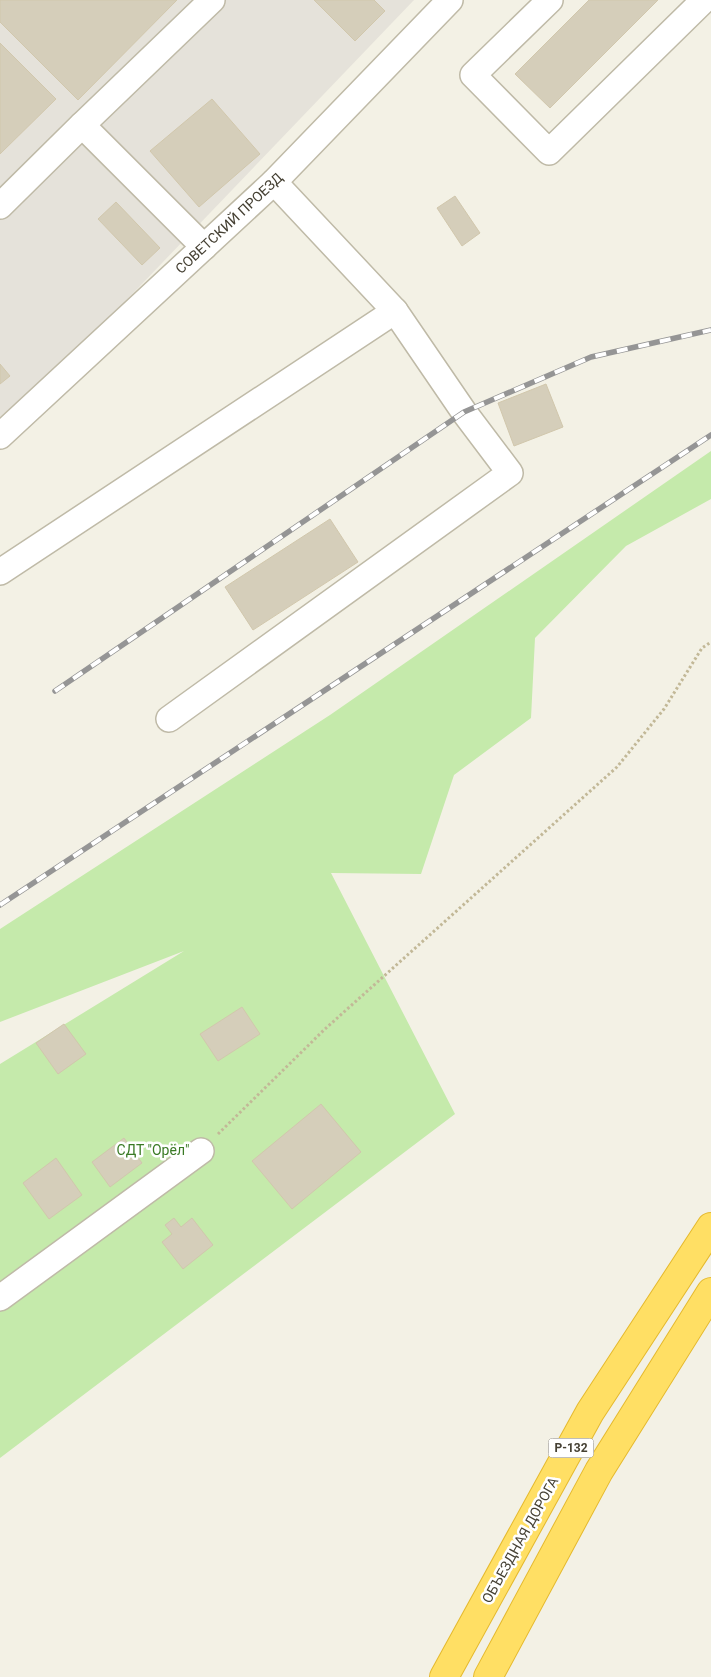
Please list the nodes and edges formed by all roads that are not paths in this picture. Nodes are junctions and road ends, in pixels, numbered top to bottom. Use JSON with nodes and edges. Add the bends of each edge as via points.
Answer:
{"nodes":[{"id":1,"x":212,"y":0,"type":"edge"},
{"id":2,"x":450,"y":0,"type":"edge"},
{"id":3,"x":550,"y":0,"type":"edge"},
{"id":4,"x":704,"y":0,"type":"edge"},
{"id":5,"x":82,"y":125,"type":"junction"},
{"id":6,"x":274,"y":182,"type":"junction"},
{"id":7,"x":0,"y":206,"type":"edge"},
{"id":8,"x":204,"y":247,"type":"junction"},
{"id":9,"x":395,"y":311,"type":"junction"},
{"id":10,"x":0,"y":436,"type":"edge"},
{"id":11,"x":0,"y":572,"type":"edge"},
{"id":12,"x":169,"y":719,"type":"dead end"},
{"id":13,"x":201,"y":1151,"type":"road end"},
{"id":14,"x":711,"y":1227,"type":"edge"},
{"id":15,"x":711,"y":1292,"type":"edge"},
{"id":16,"x":0,"y":1298,"type":"edge"},
{"id":17,"x":444,"y":1677,"type":"edge"},
{"id":18,"x":488,"y":1677,"type":"edge"}],
"edges":[{"from":1,"to":5,"type":"street"},
{"from":2,"to":6,"type":"street","name":"СОВЕТСКИЙ ПРОЕЗД"},
{"from":3,"to":4,"type":"street","via":[[473,75],[549,152]]},
{"from":5,"to":7,"type":"street"},
{"from":5,"to":8,"type":"street"},
{"from":6,"to":8,"type":"street","name":"СОВЕТСКИЙ ПРОЕЗД"},
{"from":6,"to":9,"type":"street"},
{"from":8,"to":10,"type":"street","name":"СОВЕТСКИЙ ПРОЕЗД"},
{"from":9,"to":11,"type":"street"},
{"from":9,"to":12,"type":"street","via":[[510,473]]},
{"from":13,"to":16,"type":"street"},
{"from":14,"to":17,"type":"highway","name":"ОБЪЕЗДНАЯ ДОРОГА","number":"Р-132","via":[[590,1412]]},
{"from":15,"to":18,"type":"highway","number":"Р-132","via":[[599,1470]]}]}
